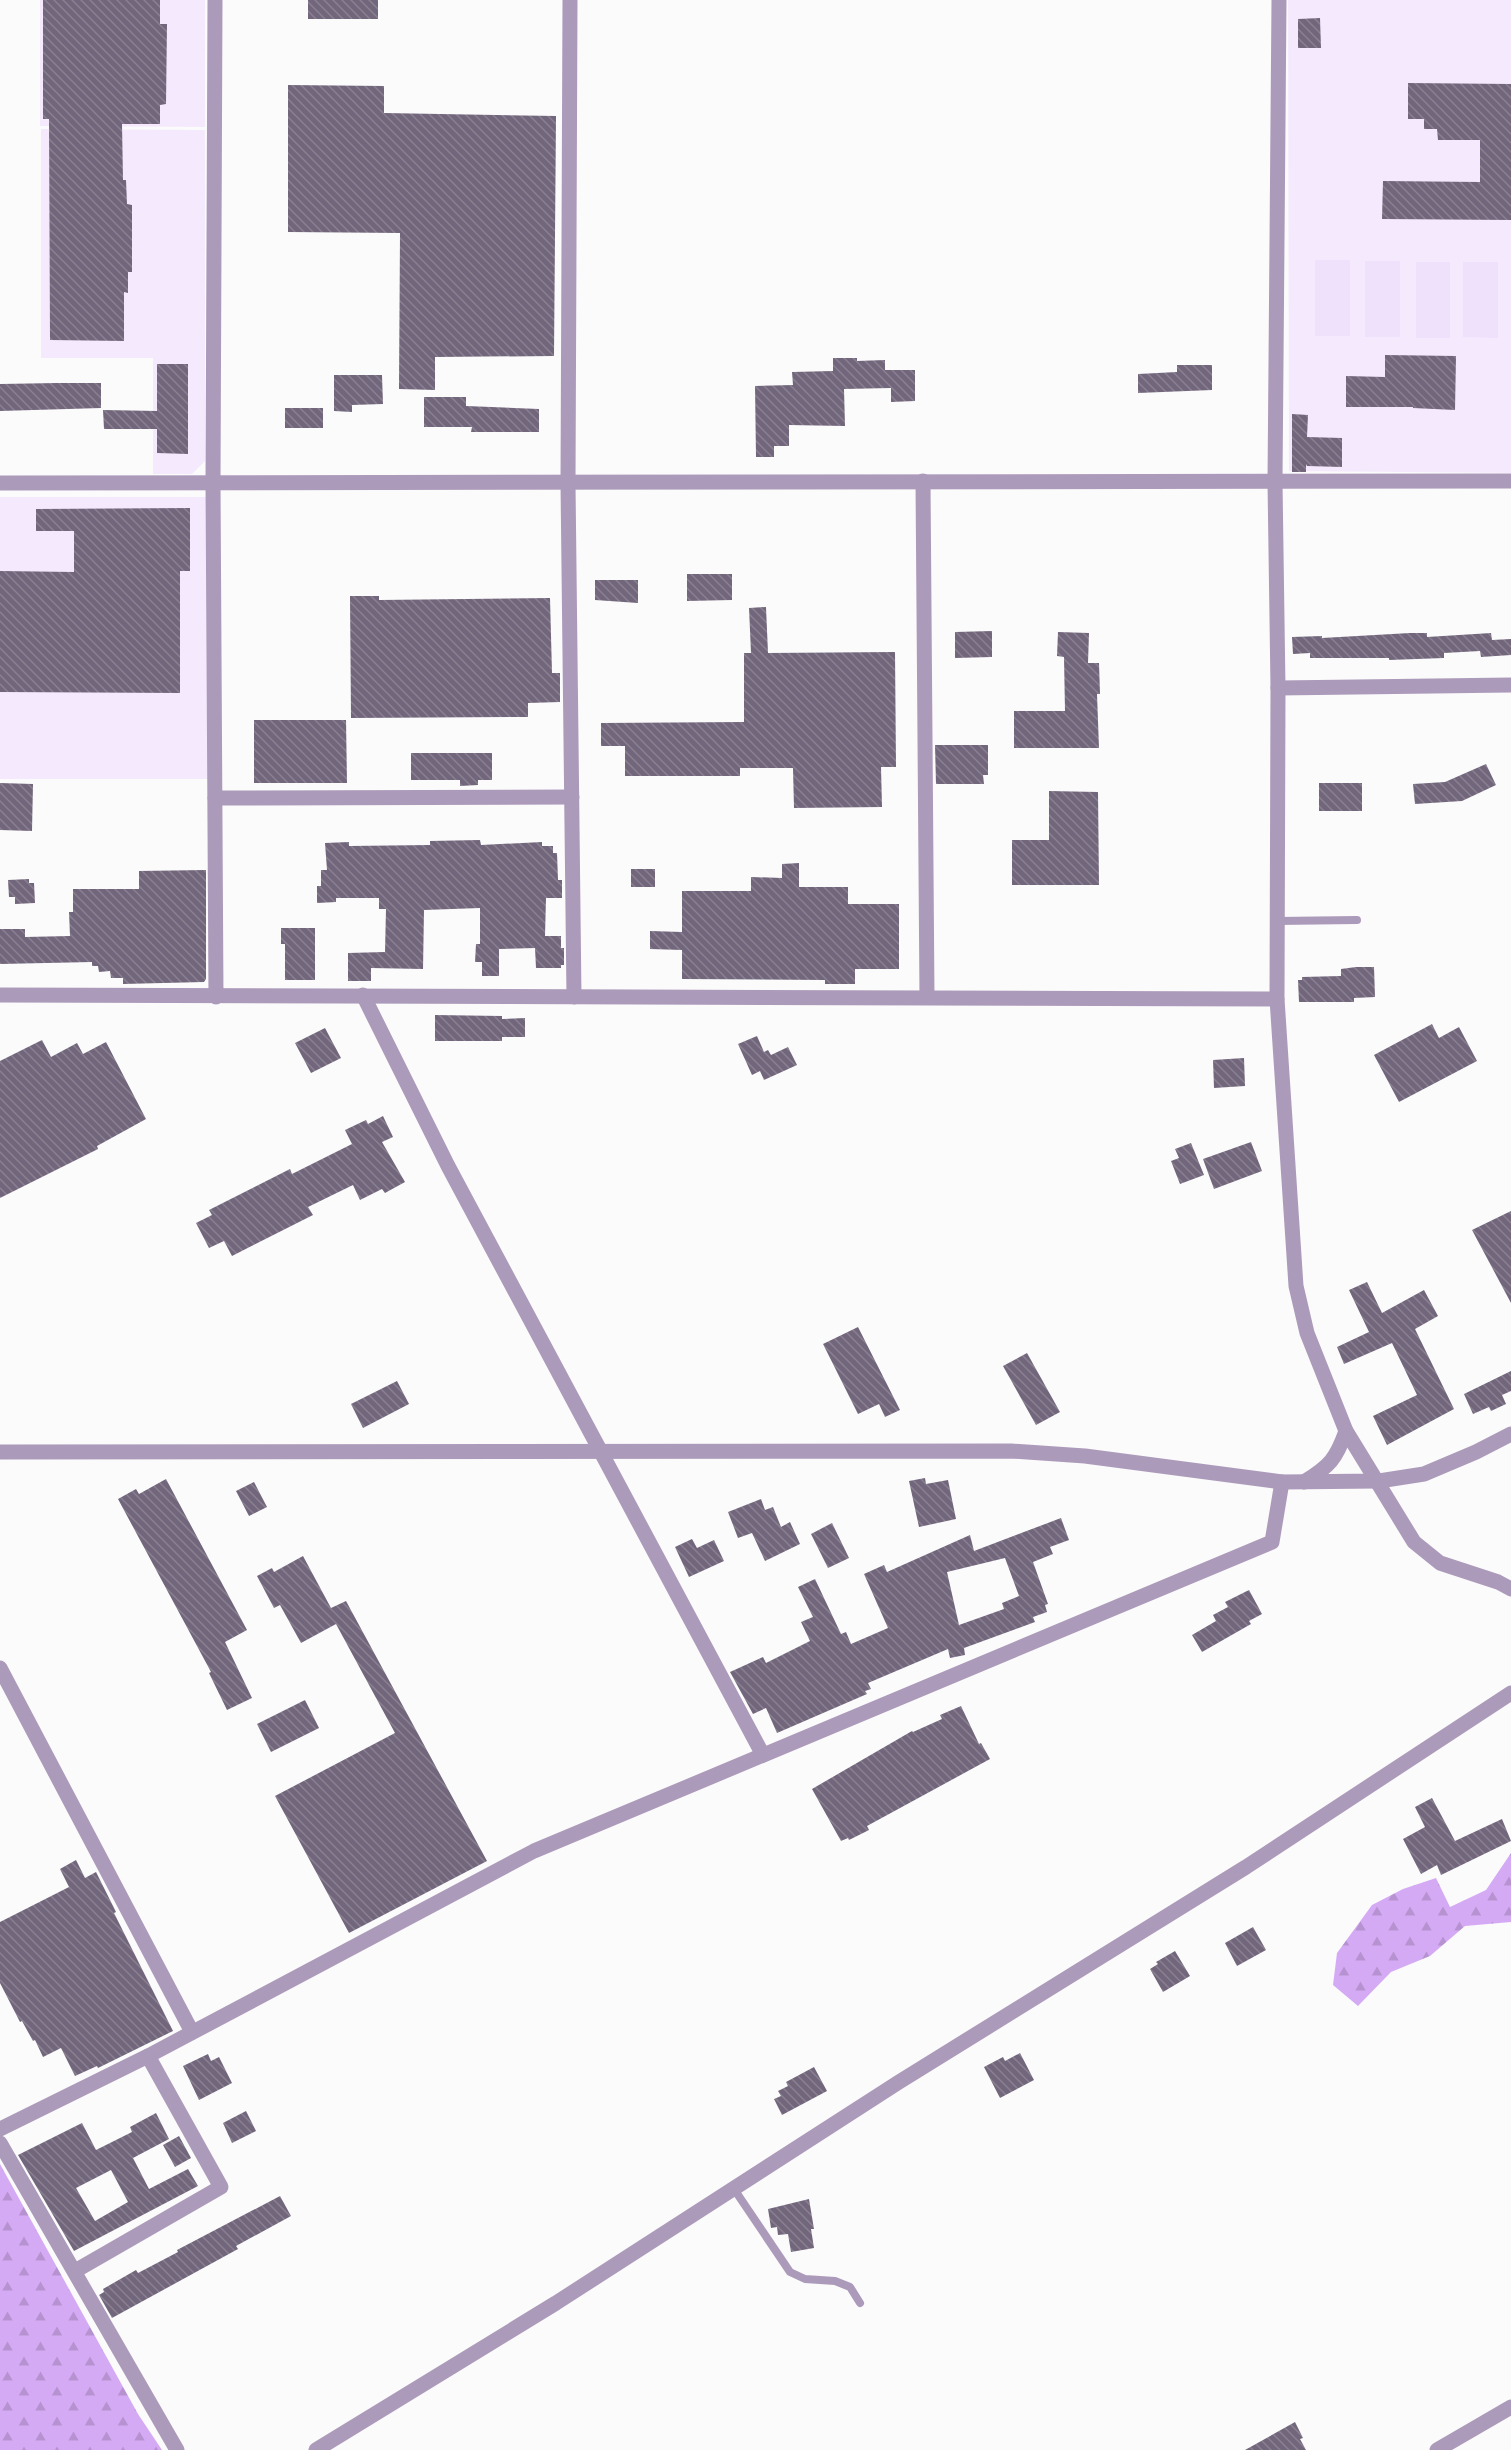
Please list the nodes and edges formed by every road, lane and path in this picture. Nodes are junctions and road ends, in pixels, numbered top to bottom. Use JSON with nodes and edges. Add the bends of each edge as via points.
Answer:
{"nodes":[{"id":1,"x":215,"y":0,"type":"edge"},
{"id":2,"x":570,"y":0,"type":"edge"},
{"id":3,"x":1279,"y":0,"type":"edge"},
{"id":4,"x":923,"y":481,"type":"junction"},
{"id":5,"x":1511,"y":481,"type":"edge"},
{"id":6,"x":213,"y":482,"type":"junction"},
{"id":7,"x":1275,"y":482,"type":"junction"},
{"id":8,"x":0,"y":483,"type":"edge"},
{"id":9,"x":568,"y":483,"type":"junction"},
{"id":10,"x":1511,"y":685,"type":"edge"},
{"id":11,"x":1278,"y":688,"type":"junction"},
{"id":12,"x":572,"y":797,"type":"junction"},
{"id":13,"x":216,"y":798,"type":"junction"},
{"id":14,"x":1357,"y":920,"type":"dead end"},
{"id":15,"x":1277,"y":921,"type":"junction"},
{"id":16,"x":0,"y":995,"type":"edge"},
{"id":17,"x":363,"y":995,"type":"junction"},
{"id":18,"x":216,"y":996,"type":"junction"},
{"id":19,"x":574,"y":997,"type":"junction"},
{"id":20,"x":927,"y":997,"type":"junction"},
{"id":21,"x":1277,"y":999,"type":"junction"},
{"id":22,"x":1346,"y":1431,"type":"junction"},
{"id":23,"x":1511,"y":1434,"type":"edge"},
{"id":24,"x":0,"y":1452,"type":"edge"},
{"id":25,"x":603,"y":1453,"type":"junction"},
{"id":26,"x":1379,"y":1481,"type":"junction"},
{"id":27,"x":1282,"y":1482,"type":"junction"},
{"id":28,"x":1302,"y":1484,"type":"junction"},
{"id":29,"x":1511,"y":1589,"type":"edge"},
{"id":30,"x":0,"y":1668,"type":"edge"},
{"id":31,"x":1511,"y":1693,"type":"edge"},
{"id":32,"x":763,"y":1755,"type":"junction"},
{"id":33,"x":192,"y":2032,"type":"junction"},
{"id":34,"x":148,"y":2056,"type":"junction"},
{"id":35,"x":0,"y":2129,"type":"edge"},
{"id":36,"x":0,"y":2143,"type":"edge"},
{"id":37,"x":734,"y":2189,"type":"junction"},
{"id":38,"x":75,"y":2271,"type":"junction"},
{"id":39,"x":860,"y":2303,"type":"dead end"},
{"id":40,"x":1511,"y":2407,"type":"edge"},
{"id":41,"x":177,"y":2450,"type":"edge"},
{"id":42,"x":316,"y":2450,"type":"edge"},
{"id":43,"x":1437,"y":2450,"type":"edge"}],
"edges":[{"from":1,"to":6,"type":"street"},
{"from":2,"to":9,"type":"street"},
{"from":3,"to":7,"type":"street"},
{"from":4,"to":7,"type":"street"},
{"from":4,"to":9,"type":"street"},
{"from":4,"to":20,"type":"street"},
{"from":5,"to":7,"type":"street"},
{"from":6,"to":8,"type":"street"},
{"from":6,"to":9,"type":"street"},
{"from":6,"to":13,"type":"street"},
{"from":7,"to":11,"type":"street"},
{"from":9,"to":12,"type":"street"},
{"from":10,"to":11,"type":"street"},
{"from":11,"to":15,"type":"street"},
{"from":12,"to":13,"type":"street"},
{"from":12,"to":19,"type":"street"},
{"from":13,"to":18,"type":"street"},
{"from":14,"to":15,"type":"lane"},
{"from":15,"to":21,"type":"street"},
{"from":16,"to":18,"type":"street"},
{"from":17,"to":18,"type":"street"},
{"from":17,"to":19,"type":"street"},
{"from":17,"to":25,"type":"street","via":[[447,1166]]},
{"from":19,"to":20,"type":"street"},
{"from":20,"to":21,"type":"street"},
{"from":21,"to":22,"type":"street","via":[[1296,1286],[1307,1333]]},
{"from":22,"to":26,"type":"street"},
{"from":22,"to":28,"type":"street","via":[[1338,1454],[1323,1471]]},
{"from":23,"to":26,"type":"street","via":[[1424,1474]]},
{"from":24,"to":25,"type":"street"},
{"from":25,"to":27,"type":"street","via":[[1011,1451],[1084,1456]]},
{"from":25,"to":32,"type":"street"},
{"from":26,"to":28,"type":"street"},
{"from":26,"to":29,"type":"street","via":[[1414,1542],[1440,1563]]},
{"from":27,"to":28,"type":"street"},
{"from":27,"to":32,"type":"street","via":[[1272,1542]]},
{"from":30,"to":33,"type":"street"},
{"from":31,"to":37,"type":"street","via":[[1246,1867]]},
{"from":32,"to":33,"type":"street","via":[[534,1851]]},
{"from":33,"to":34,"type":"street"},
{"from":34,"to":35,"type":"street"},
{"from":34,"to":38,"type":"street","via":[[221,2187]]},
{"from":36,"to":38,"type":"street"},
{"from":37,"to":39,"type":"lane","via":[[790,2272],[805,2279],[834,2281],[850,2287]]},
{"from":37,"to":42,"type":"street"},
{"from":38,"to":41,"type":"street"},
{"from":40,"to":43,"type":"street"}]}
